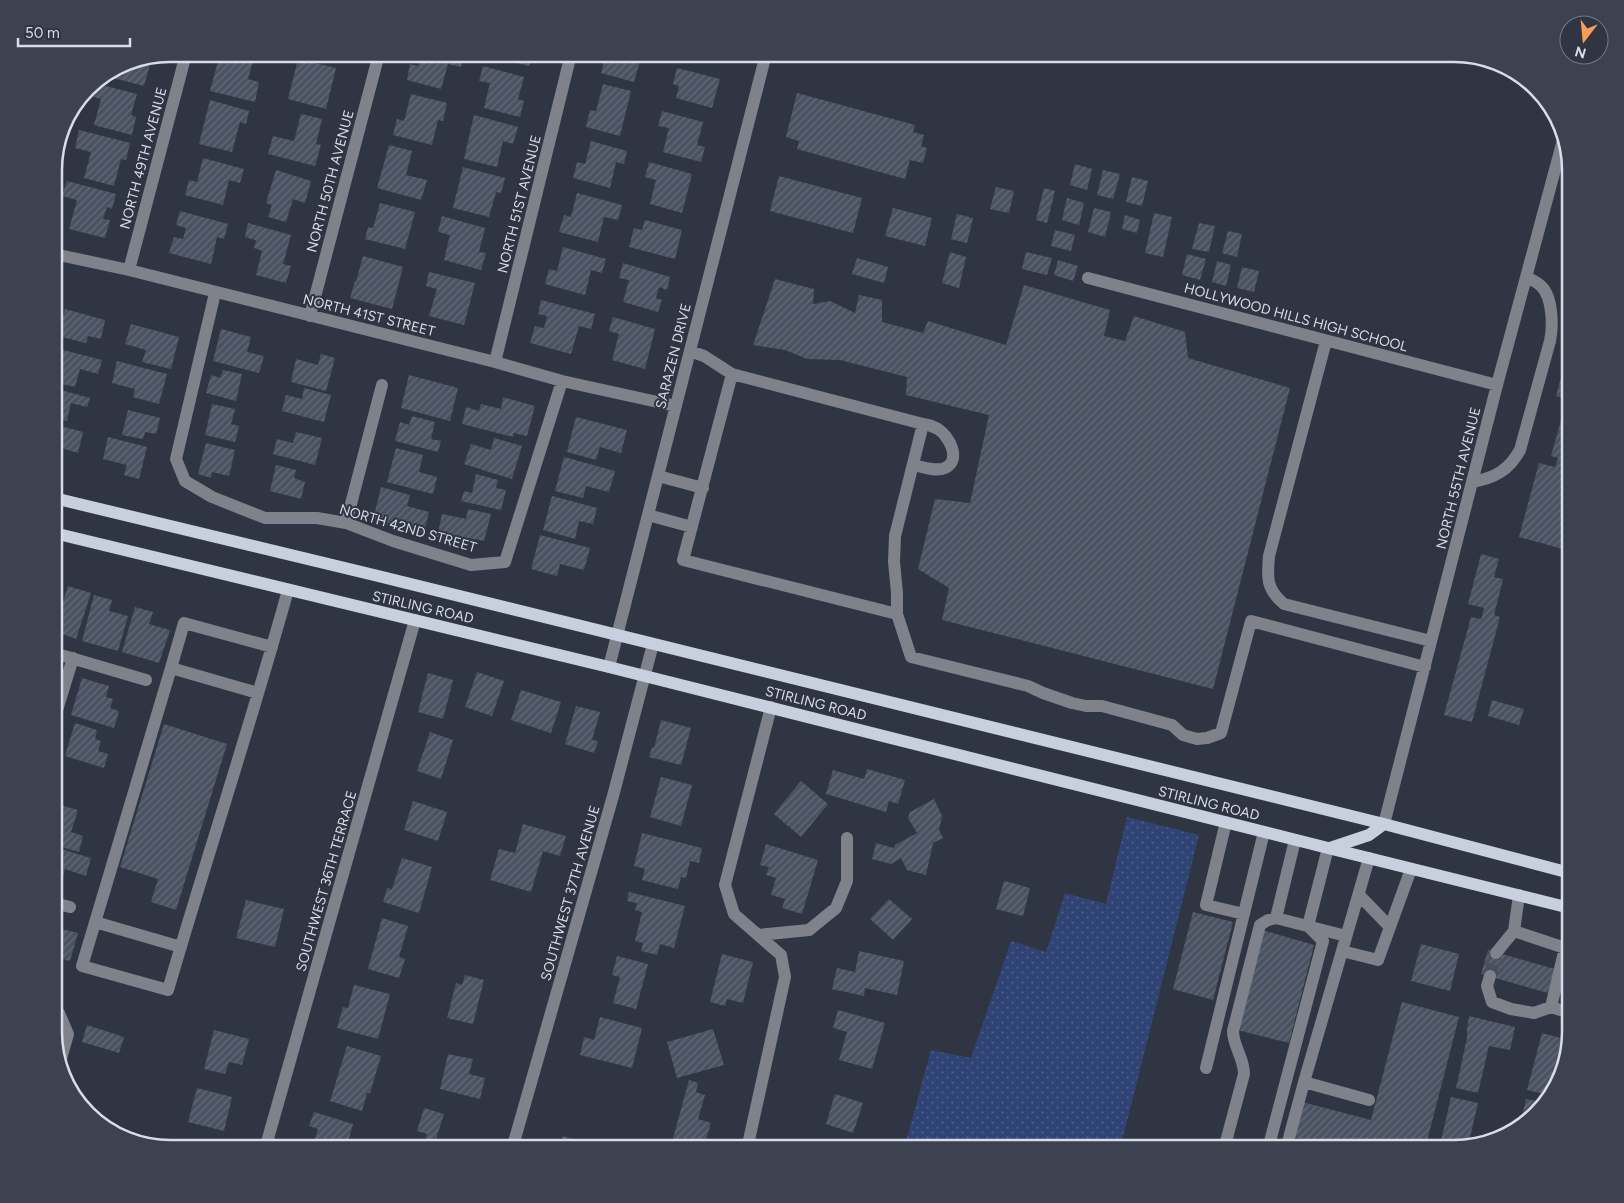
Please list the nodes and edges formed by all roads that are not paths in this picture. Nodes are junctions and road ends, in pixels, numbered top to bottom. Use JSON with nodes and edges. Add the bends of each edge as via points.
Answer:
{"nodes":[{"id":1,"x":184,"y":62,"type":"edge"},
{"id":2,"x":376,"y":62,"type":"edge"},
{"id":3,"x":569,"y":62,"type":"edge"},
{"id":4,"x":764,"y":62,"type":"edge"},
{"id":5,"x":1562,"y":168,"type":"edge"},
{"id":6,"x":63,"y":256,"type":"edge"},
{"id":7,"x":129,"y":270,"type":"junction"},
{"id":8,"x":1526,"y":277,"type":"junction"},
{"id":9,"x":1088,"y":278,"type":"dead end"},
{"id":10,"x":215,"y":293,"type":"junction"},
{"id":11,"x":310,"y":316,"type":"junction"},
{"id":12,"x":1326,"y":341,"type":"junction"},
{"id":13,"x":690,"y":351,"type":"junction"},
{"id":14,"x":495,"y":362,"type":"junction"},
{"id":15,"x":732,"y":374,"type":"junction"},
{"id":16,"x":562,"y":380,"type":"junction"},
{"id":17,"x":382,"y":385,"type":"dead end"},
{"id":18,"x":1497,"y":385,"type":"junction"},
{"id":19,"x":676,"y":406,"type":"junction"},
{"id":20,"x":923,"y":424,"type":"junction"},
{"id":21,"x":914,"y":465,"type":"junction"},
{"id":22,"x":658,"y":476,"type":"junction"},
{"id":23,"x":1472,"y":482,"type":"junction"},
{"id":24,"x":703,"y":488,"type":"junction"},
{"id":25,"x":63,"y":500,"type":"edge"},
{"id":26,"x":648,"y":515,"type":"junction"},
{"id":27,"x":346,"y":523,"type":"junction"},
{"id":28,"x":692,"y":527,"type":"junction"},
{"id":29,"x":63,"y":535,"type":"edge"},
{"id":30,"x":288,"y":590,"type":"junction"},
{"id":31,"x":897,"y":614,"type":"junction"},
{"id":32,"x":415,"y":620,"type":"junction"},
{"id":33,"x":618,"y":636,"type":"junction"},
{"id":34,"x":1431,"y":641,"type":"junction"},
{"id":35,"x":653,"y":644,"type":"junction"},
{"id":36,"x":272,"y":647,"type":"junction"},
{"id":37,"x":63,"y":655,"type":"edge"},
{"id":38,"x":73,"y":658,"type":"junction"},
{"id":39,"x":1424,"y":666,"type":"junction"},
{"id":40,"x":609,"y":667,"type":"junction"},
{"id":41,"x":171,"y":668,"type":"junction"},
{"id":42,"x":645,"y":676,"type":"junction"},
{"id":43,"x":146,"y":680,"type":"dead end"},
{"id":44,"x":63,"y":691,"type":"edge"},
{"id":45,"x":258,"y":693,"type":"junction"},
{"id":46,"x":771,"y":707,"type":"junction"},
{"id":47,"x":1226,"y":822,"type":"junction"},
{"id":48,"x":1384,"y":824,"type":"junction"},
{"id":49,"x":1264,"y":832,"type":"junction"},
{"id":50,"x":847,"y":838,"type":"dead end"},
{"id":51,"x":1295,"y":840,"type":"junction"},
{"id":52,"x":1328,"y":848,"type":"junction"},
{"id":53,"x":1369,"y":858,"type":"junction"},
{"id":54,"x":1411,"y":869,"type":"junction"},
{"id":55,"x":1562,"y":871,"type":"edge"},
{"id":56,"x":1520,"y":895,"type":"junction"},
{"id":57,"x":1359,"y":896,"type":"junction"},
{"id":58,"x":63,"y":906,"type":"edge"},
{"id":59,"x":1562,"y":906,"type":"edge"},
{"id":60,"x":70,"y":908,"type":"dead end"},
{"id":61,"x":1244,"y":914,"type":"junction"},
{"id":62,"x":1276,"y":918,"type":"junction"},
{"id":63,"x":95,"y":922,"type":"junction"},
{"id":64,"x":1308,"y":926,"type":"junction"},
{"id":65,"x":1390,"y":927,"type":"junction"},
{"id":66,"x":1514,"y":931,"type":"junction"},
{"id":67,"x":758,"y":935,"type":"junction"},
{"id":68,"x":1346,"y":936,"type":"junction"},
{"id":69,"x":1562,"y":945,"type":"edge"},
{"id":70,"x":181,"y":947,"type":"junction"},
{"id":71,"x":1342,"y":951,"type":"junction"},
{"id":72,"x":1496,"y":953,"type":"tunnel mouth"},
{"id":73,"x":1562,"y":968,"type":"edge"},
{"id":74,"x":1490,"y":976,"type":"tunnel mouth"},
{"id":75,"x":1551,"y":1007,"type":"junction"},
{"id":76,"x":1562,"y":1010,"type":"edge"},
{"id":77,"x":63,"y":1022,"type":"edge"},
{"id":78,"x":64,"y":1050,"type":"edge"},
{"id":79,"x":1206,"y":1068,"type":"dead end"},
{"id":80,"x":1304,"y":1082,"type":"junction"},
{"id":81,"x":1369,"y":1100,"type":"dead end"},
{"id":82,"x":268,"y":1140,"type":"edge"},
{"id":83,"x":515,"y":1140,"type":"edge"},
{"id":84,"x":749,"y":1140,"type":"edge"},
{"id":85,"x":1226,"y":1140,"type":"edge"},
{"id":86,"x":1270,"y":1140,"type":"edge"},
{"id":87,"x":1288,"y":1140,"type":"edge"}],
"edges":[{"from":1,"to":7,"type":"street","name":"NORTH 49TH AVENUE"},
{"from":2,"to":11,"type":"street","name":"NORTH 50TH AVENUE"},
{"from":3,"to":14,"type":"street","name":"NORTH 51ST AVENUE"},
{"from":4,"to":13,"type":"street","name":"SARAZEN DRIVE"},
{"from":5,"to":8,"type":"street","name":"NORTH 55TH AVENUE"},
{"from":6,"to":7,"type":"street","name":"NORTH 41ST STREET"},
{"from":7,"to":10,"type":"street","name":"NORTH 41ST STREET"},
{"from":8,"to":18,"type":"street","name":"NORTH 55TH AVENUE"},
{"from":8,"to":23,"type":"street","via":[[1545,291],[1552,324],[1550,341],[1520,450],[1495,476]]},
{"from":9,"to":12,"type":"street","name":"HOLLYWOOD HILLS HIGH SCHOOL"},
{"from":10,"to":11,"type":"street","name":"NORTH 41ST STREET"},
{"from":10,"to":27,"type":"street","name":"NORTH 42ND STREET","via":[[176,459],[185,481],[212,497],[265,518],[317,518]]},
{"from":11,"to":14,"type":"street","name":"NORTH 41ST STREET"},
{"from":12,"to":18,"type":"street","name":"HOLLYWOOD HILLS HIGH SCHOOL"},
{"from":12,"to":34,"type":"street","via":[[1269,556],[1269,584],[1284,604]]},
{"from":13,"to":15,"type":"street","via":[[715,361]]},
{"from":13,"to":19,"type":"street","name":"SARAZEN DRIVE"},
{"from":14,"to":16,"type":"street","name":"NORTH 41ST STREET"},
{"from":15,"to":20,"type":"street"},
{"from":15,"to":24,"type":"street"},
{"from":16,"to":19,"type":"street","name":"NORTH 41ST STREET"},
{"from":16,"to":27,"type":"street","name":"NORTH 42ND STREET","via":[[505,562],[471,565]]},
{"from":17,"to":27,"type":"street"},
{"from":18,"to":23,"type":"street","name":"NORTH 55TH AVENUE"},
{"from":19,"to":22,"type":"street","name":"SARAZEN DRIVE"},
{"from":20,"to":21,"type":"street"},
{"from":20,"to":21,"type":"street","via":[[940,430],[952,446],[953,456],[943,469]]},
{"from":21,"to":31,"type":"street","via":[[895,536]]},
{"from":22,"to":24,"type":"street"},
{"from":22,"to":26,"type":"street","name":"SARAZEN DRIVE"},
{"from":23,"to":34,"type":"street","name":"NORTH 55TH AVENUE"},
{"from":24,"to":28,"type":"street"},
{"from":25,"to":33,"type":"main road","name":"STIRLING ROAD"},
{"from":26,"to":28,"type":"street"},
{"from":26,"to":33,"type":"street","name":"SARAZEN DRIVE"},
{"from":28,"to":31,"type":"street","via":[[683,560]]},
{"from":29,"to":30,"type":"main road","name":"STIRLING ROAD"},
{"from":30,"to":32,"type":"main road","name":"STIRLING ROAD"},
{"from":30,"to":36,"type":"street"},
{"from":31,"to":39,"type":"street","via":[[911,657],[1028,686],[1072,703],[1102,706],[1172,725],[1183,735],[1197,739],[1221,733],[1251,621]]},
{"from":32,"to":40,"type":"main road","name":"STIRLING ROAD"},
{"from":32,"to":82,"type":"street","name":"SOUTHWEST 36TH TERRACE"},
{"from":33,"to":35,"type":"main road","name":"STIRLING ROAD"},
{"from":33,"to":40,"type":"street","name":"SARAZEN DRIVE"},
{"from":34,"to":39,"type":"street","name":"NORTH 55TH AVENUE"},
{"from":35,"to":42,"type":"street","name":"SOUTHWEST 37TH AVENUE"},
{"from":35,"to":48,"type":"main road","name":"STIRLING ROAD"},
{"from":36,"to":41,"type":"street","via":[[184,623]]},
{"from":36,"to":45,"type":"street"},
{"from":37,"to":38,"type":"street"},
{"from":38,"to":43,"type":"street"},
{"from":38,"to":44,"type":"street"},
{"from":39,"to":48,"type":"street","name":"NORTH 55TH AVENUE"},
{"from":40,"to":42,"type":"main road","name":"STIRLING ROAD"},
{"from":41,"to":45,"type":"street"},
{"from":41,"to":63,"type":"street"},
{"from":42,"to":46,"type":"main road","name":"STIRLING ROAD"},
{"from":42,"to":83,"type":"street","name":"SOUTHWEST 37TH AVENUE"},
{"from":45,"to":70,"type":"street"},
{"from":46,"to":47,"type":"main road","name":"STIRLING ROAD"},
{"from":46,"to":67,"type":"street","via":[[725,885],[734,914]]},
{"from":47,"to":49,"type":"main road","name":"STIRLING ROAD"},
{"from":47,"to":61,"type":"street","via":[[1206,905]]},
{"from":48,"to":52,"type":"main road","via":[[1356,841]]},
{"from":48,"to":55,"type":"main road","name":"STIRLING ROAD"},
{"from":49,"to":51,"type":"main road","name":"STIRLING ROAD"},
{"from":49,"to":61,"type":"street"},
{"from":50,"to":67,"type":"street","via":[[847,881],[836,908],[808,930]]},
{"from":51,"to":52,"type":"main road","name":"STIRLING ROAD"},
{"from":51,"to":62,"type":"street"},
{"from":52,"to":53,"type":"main road","name":"STIRLING ROAD"},
{"from":52,"to":64,"type":"street"},
{"from":53,"to":54,"type":"main road","name":"STIRLING ROAD"},
{"from":53,"to":57,"type":"street"},
{"from":54,"to":56,"type":"main road","name":"STIRLING ROAD"},
{"from":54,"to":65,"type":"street"},
{"from":56,"to":59,"type":"main road","name":"STIRLING ROAD"},
{"from":56,"to":66,"type":"street"},
{"from":57,"to":65,"type":"street"},
{"from":57,"to":68,"type":"street"},
{"from":58,"to":60,"type":"street"},
{"from":61,"to":79,"type":"street"},
{"from":62,"to":64,"type":"street"},
{"from":62,"to":85,"type":"street","via":[[1264,922],[1258,930],[1233,1031],[1244,1074]]},
{"from":63,"to":70,"type":"street"},
{"from":63,"to":70,"type":"street","via":[[82,966],[168,990]]},
{"from":64,"to":68,"type":"street"},
{"from":64,"to":86,"type":"street","via":[[1323,941]]},
{"from":65,"to":71,"type":"street","via":[[1378,960]]},
{"from":66,"to":69,"type":"street"},
{"from":66,"to":72,"type":"street"},
{"from":67,"to":84,"type":"street","via":[[781,955],[785,977]]},
{"from":68,"to":71,"type":"street"},
{"from":71,"to":80,"type":"street"},
{"from":73,"to":75,"type":"street"},
{"from":74,"to":75,"type":"street","via":[[1487,986],[1492,1002],[1534,1013]]},
{"from":75,"to":76,"type":"street"},
{"from":77,"to":78,"type":"street","via":[[68,1034]]},
{"from":80,"to":81,"type":"street"},
{"from":80,"to":87,"type":"street"}]}
